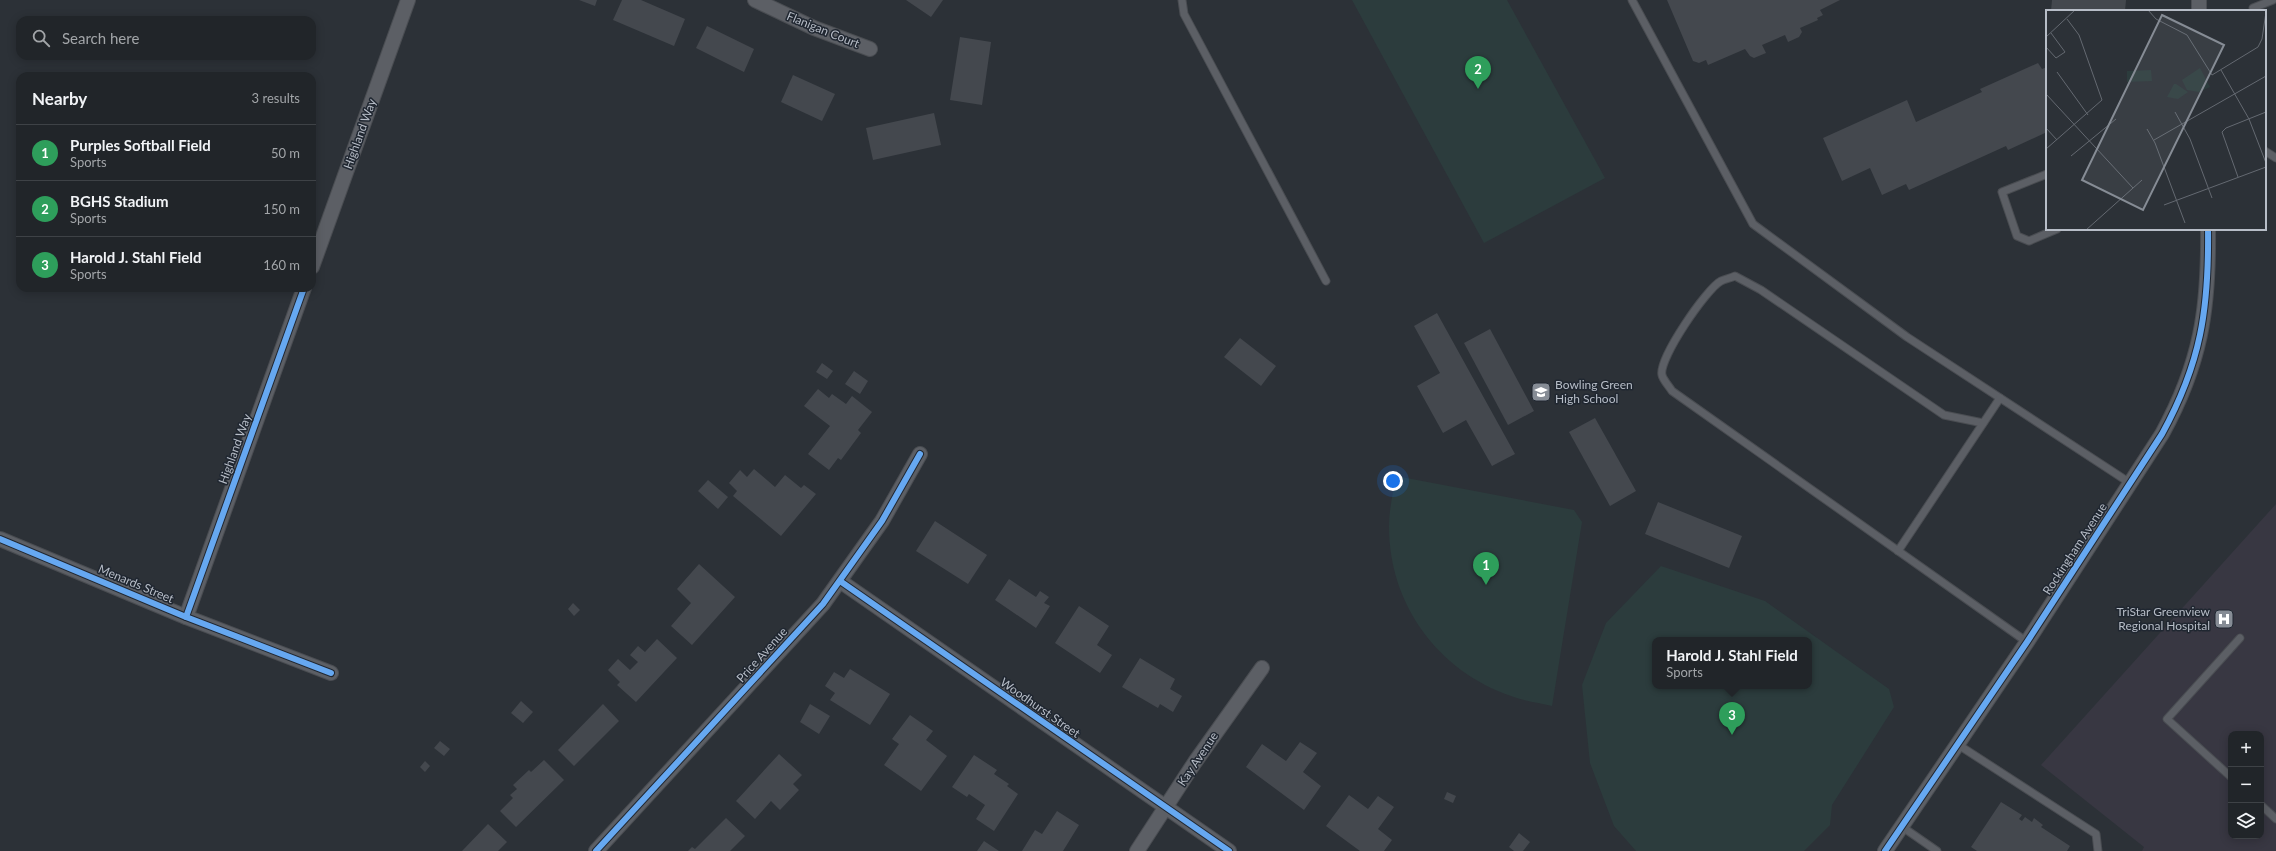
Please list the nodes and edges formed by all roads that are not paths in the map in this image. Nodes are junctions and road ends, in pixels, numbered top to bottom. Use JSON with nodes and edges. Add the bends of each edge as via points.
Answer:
{"nodes":[{"id":1,"x":408,"y":0,"type":"edge"},
{"id":2,"x":755,"y":0,"type":"edge"},
{"id":3,"x":1182,"y":0,"type":"edge"},
{"id":4,"x":1632,"y":0,"type":"edge"},
{"id":5,"x":2253,"y":0,"type":"edge"},
{"id":6,"x":2273,"y":0,"type":"edge"},
{"id":7,"x":2252,"y":10,"type":"edge"},
{"id":8,"x":870,"y":49,"type":"dead end"},
{"id":9,"x":2266,"y":152,"type":"edge"},
{"id":10,"x":2276,"y":158,"type":"edge"},
{"id":11,"x":2046,"y":174,"type":"edge"},
{"id":12,"x":2055,"y":230,"type":"edge"},
{"id":13,"x":2208,"y":230,"type":"edge"},
{"id":14,"x":316,"y":256,"type":"edge"},
{"id":15,"x":1326,"y":281,"type":"dead end"},
{"id":16,"x":303,"y":292,"type":"edge"},
{"id":17,"x":2000,"y":398,"type":"junction"},
{"id":18,"x":1983,"y":423,"type":"junction"},
{"id":19,"x":920,"y":454,"type":"dead end"},
{"id":20,"x":2130,"y":483,"type":"junction"},
{"id":21,"x":0,"y":539,"type":"edge"},
{"id":22,"x":1898,"y":551,"type":"junction"},
{"id":23,"x":840,"y":581,"type":"junction"},
{"id":24,"x":186,"y":617,"type":"junction"},
{"id":25,"x":2240,"y":638,"type":"dead end"},
{"id":26,"x":2027,"y":642,"type":"junction"},
{"id":27,"x":1262,"y":668,"type":"dead end"},
{"id":28,"x":331,"y":673,"type":"dead end"},
{"id":29,"x":1957,"y":744,"type":"junction"},
{"id":30,"x":2228,"y":774,"type":"edge"},
{"id":31,"x":1166,"y":808,"type":"junction"},
{"id":32,"x":2264,"y":808,"type":"edge"},
{"id":33,"x":2276,"y":818,"type":"edge"},
{"id":34,"x":1901,"y":826,"type":"junction"},
{"id":35,"x":596,"y":851,"type":"edge"},
{"id":36,"x":1137,"y":851,"type":"edge"},
{"id":37,"x":1229,"y":851,"type":"edge"},
{"id":38,"x":1885,"y":851,"type":"edge"},
{"id":39,"x":1936,"y":851,"type":"edge"},
{"id":40,"x":2098,"y":851,"type":"edge"}],
"edges":[{"from":1,"to":14,"type":"street","name":"Highland Way"},
{"from":2,"to":8,"type":"street","name":"Flanigan Court","via":[[814,28]]},
{"from":3,"to":15,"type":"lane","via":[[1184,14]]},
{"from":4,"to":17,"type":"lane","via":[[1753,224],[1907,337]]},
{"from":5,"to":7,"type":"lane"},
{"from":6,"to":7,"type":"lane"},
{"from":9,"to":10,"type":"lane"},
{"from":11,"to":12,"type":"lane","via":[[2002,192],[2017,236],[2029,241]]},
{"from":13,"to":20,"type":"street","name":"Rockingham Avenue","via":[[2207,285],[2203,320],[2189,378],[2162,434]]},
{"from":16,"to":24,"type":"street","name":"Highland Way"},
{"from":17,"to":18,"type":"lane"},
{"from":17,"to":20,"type":"lane"},
{"from":18,"to":22,"type":"lane"},
{"from":18,"to":22,"type":"lane","via":[[1944,415],[1761,290],[1735,276],[1720,281],[1709,292],[1671,346],[1662,375],[1672,391]]},
{"from":19,"to":23,"type":"street","name":"Price Avenue","via":[[882,521]]},
{"from":20,"to":26,"type":"street","name":"Rockingham Avenue"},
{"from":21,"to":24,"type":"street","name":"Menards Street"},
{"from":22,"to":26,"type":"lane"},
{"from":23,"to":31,"type":"street","name":"Woodhurst Street"},
{"from":23,"to":35,"type":"street","name":"Price Avenue","via":[[805,624]]},
{"from":24,"to":28,"type":"street","name":"Menards Street"},
{"from":25,"to":30,"type":"lane","via":[[2167,719]]},
{"from":26,"to":29,"type":"street","name":"Rockingham Avenue"},
{"from":27,"to":31,"type":"street","name":"Kay Avenue","via":[[1195,762]]},
{"from":29,"to":34,"type":"street","name":"Rockingham Avenue"},
{"from":29,"to":40,"type":"lane","via":[[2096,834]]},
{"from":31,"to":36,"type":"street","name":"Kay Avenue"},
{"from":31,"to":37,"type":"street","name":"Woodhurst Street"},
{"from":32,"to":33,"type":"lane"},
{"from":34,"to":38,"type":"street","name":"Rockingham Avenue"},
{"from":34,"to":39,"type":"lane"}]}
